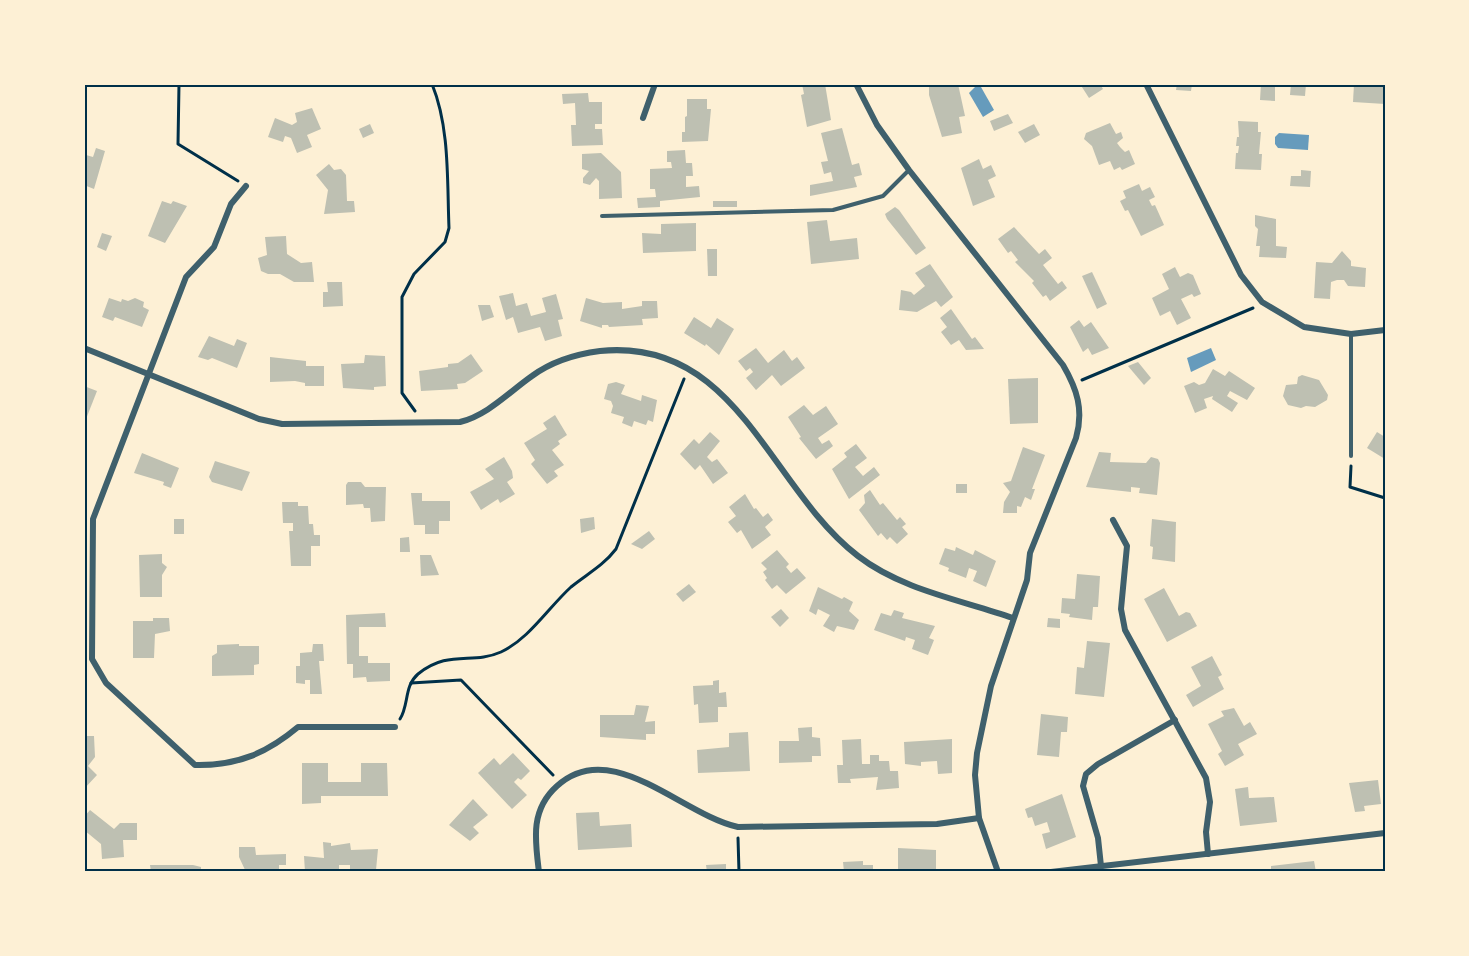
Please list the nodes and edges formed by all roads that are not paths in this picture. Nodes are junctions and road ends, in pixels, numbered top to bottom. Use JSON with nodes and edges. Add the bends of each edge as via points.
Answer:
{"nodes":[{"id":1,"x":655,"y":84,"type":"edge"},
{"id":2,"x":856,"y":84,"type":"edge"},
{"id":3,"x":1146,"y":84,"type":"edge"},
{"id":4,"x":643,"y":117,"type":"dead end"},
{"id":5,"x":909,"y":170,"type":"junction"},
{"id":6,"x":246,"y":186,"type":"road end"},
{"id":7,"x":602,"y":216,"type":"dead end"},
{"id":8,"x":1385,"y":330,"type":"edge"},
{"id":9,"x":1351,"y":334,"type":"junction"},
{"id":10,"x":84,"y":348,"type":"edge"},
{"id":11,"x":148,"y":374,"type":"junction"},
{"id":12,"x":1351,"y":456,"type":"road end"},
{"id":13,"x":1113,"y":520,"type":"dead end"},
{"id":14,"x":1013,"y":618,"type":"junction"},
{"id":15,"x":1175,"y":720,"type":"junction"},
{"id":16,"x":395,"y":727,"type":"road end"},
{"id":17,"x":979,"y":818,"type":"junction"},
{"id":18,"x":1385,"y":833,"type":"edge"},
{"id":19,"x":1208,"y":854,"type":"junction"},
{"id":20,"x":1101,"y":866,"type":"junction"},
{"id":21,"x":539,"y":872,"type":"edge"},
{"id":22,"x":998,"y":872,"type":"edge"},
{"id":23,"x":1051,"y":872,"type":"edge"}],
"edges":[{"from":1,"to":4,"type":"street"},
{"from":2,"to":5,"type":"street","via":[[877,126]]},
{"from":3,"to":9,"type":"street","via":[[1241,275],[1262,302],[1304,327]]},
{"from":5,"to":7,"type":"lane","via":[[882,196],[833,210]]},
{"from":5,"to":14,"type":"street","via":[[1063,365],[1080,406],[1080,423],[1030,554],[1027,580]]},
{"from":6,"to":11,"type":"street","via":[[231,204],[214,247],[186,277]]},
{"from":8,"to":9,"type":"street"},
{"from":9,"to":12,"type":"lane"},
{"from":10,"to":11,"type":"street"},
{"from":11,"to":14,"type":"street","via":[[271,423],[460,422],[474,418],[534,374],[577,355],[639,351],[662,357],[688,369],[728,398],[824,521],[859,557],[904,582]]},
{"from":11,"to":16,"type":"street","via":[[93,519],[92,658],[102,678],[195,765],[258,755],[298,727]]},
{"from":13,"to":15,"type":"street","via":[[1127,546],[1121,609],[1125,630]]},
{"from":14,"to":17,"type":"street","via":[[991,686],[977,753]]},
{"from":15,"to":19,"type":"street","via":[[1208,785]]},
{"from":15,"to":20,"type":"street","via":[[1086,774],[1083,786],[1098,838]]},
{"from":17,"to":21,"type":"street","via":[[937,824],[738,827],[720,823],[618,771],[603,769],[581,772],[561,783],[541,807],[536,823]]},
{"from":17,"to":22,"type":"street"},
{"from":18,"to":19,"type":"street"},
{"from":19,"to":20,"type":"street"},
{"from":20,"to":23,"type":"street"}]}
